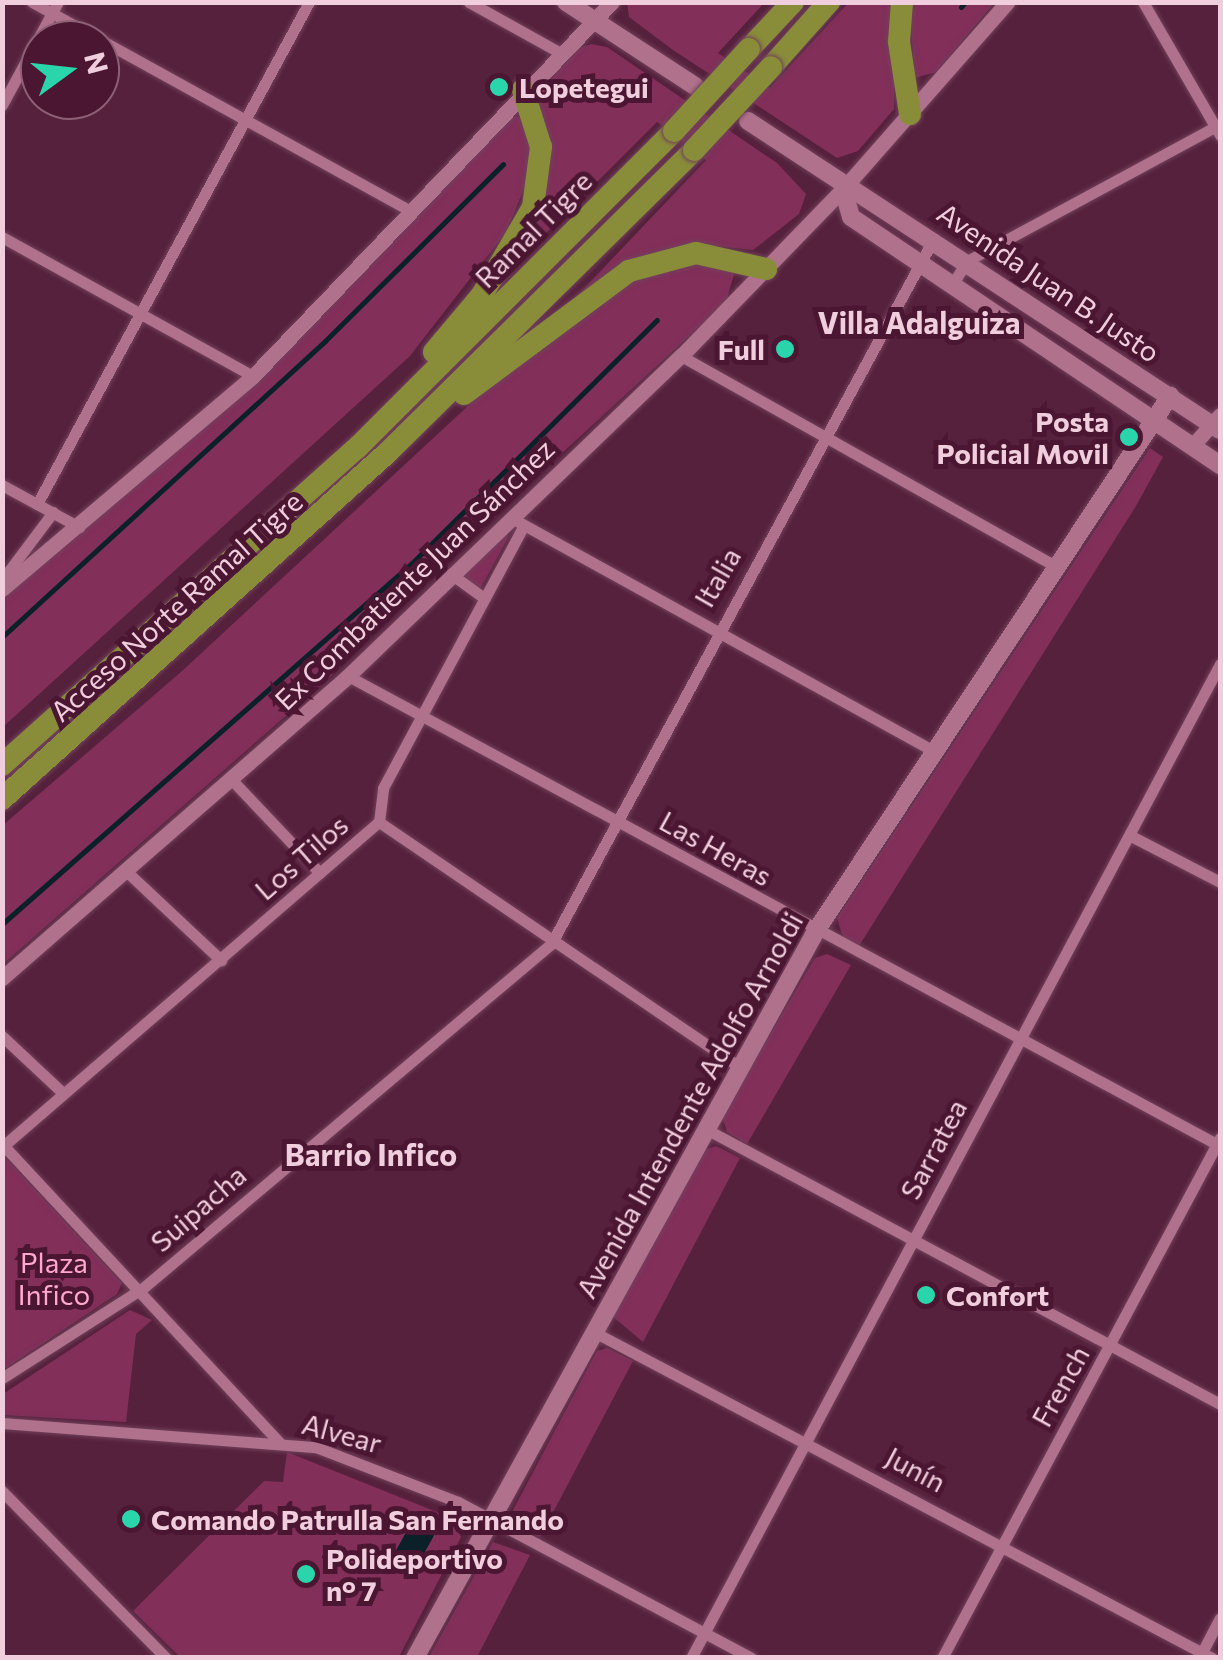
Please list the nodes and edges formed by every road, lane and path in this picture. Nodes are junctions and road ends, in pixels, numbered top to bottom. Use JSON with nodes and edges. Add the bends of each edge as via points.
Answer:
{"nodes":[{"id":1,"x":32,"y":2,"type":"edge"},
{"id":2,"x":309,"y":2,"type":"edge"},
{"id":3,"x":469,"y":2,"type":"edge"},
{"id":4,"x":566,"y":2,"type":"edge"},
{"id":5,"x":584,"y":2,"type":"edge"},
{"id":6,"x":612,"y":2,"type":"edge"},
{"id":7,"x":793,"y":2,"type":"edge"},
{"id":8,"x":829,"y":2,"type":"edge"},
{"id":9,"x":902,"y":2,"type":"edge"},
{"id":10,"x":1007,"y":2,"type":"edge"},
{"id":11,"x":1143,"y":2,"type":"edge"},
{"id":12,"x":55,"y":8,"type":"edge"},
{"id":13,"x":599,"y":20,"type":"junction"},
{"id":14,"x":558,"y":52,"type":"junction"},
{"id":15,"x":695,"y":86,"type":"dead end"},
{"id":16,"x":522,"y":90,"type":"junction"},
{"id":17,"x":2,"y":105,"type":"edge"},
{"id":18,"x":910,"y":114,"type":"junction"},
{"id":19,"x":247,"y":119,"type":"junction"},
{"id":20,"x":748,"y":121,"type":"dead end"},
{"id":21,"x":1219,"y":128,"type":"edge"},
{"id":22,"x":843,"y":189,"type":"junction"},
{"id":23,"x":411,"y":210,"type":"junction"},
{"id":24,"x":2,"y":236,"type":"edge"},
{"id":25,"x":934,"y":238,"type":"junction"},
{"id":26,"x":968,"y":261,"type":"junction"},
{"id":27,"x":920,"y":264,"type":"junction"},
{"id":28,"x":766,"y":269,"type":"junction"},
{"id":29,"x":952,"y":285,"type":"junction"},
{"id":30,"x":141,"y":314,"type":"junction"},
{"id":31,"x":681,"y":356,"type":"junction"},
{"id":32,"x":253,"y":376,"type":"junction"},
{"id":33,"x":1170,"y":396,"type":"junction"},
{"id":34,"x":1156,"y":420,"type":"junction"},
{"id":35,"x":1217,"y":422,"type":"edge"},
{"id":36,"x":825,"y":438,"type":"junction"},
{"id":37,"x":1192,"y":445,"type":"junction"},
{"id":38,"x":357,"y":448,"type":"junction"},
{"id":39,"x":386,"y":454,"type":"junction"},
{"id":40,"x":1220,"y":464,"type":"edge"},
{"id":41,"x":2,"y":485,"type":"edge"},
{"id":42,"x":37,"y":504,"type":"junction"},
{"id":43,"x":54,"y":512,"type":"junction"},
{"id":44,"x":517,"y":520,"type":"junction"},
{"id":45,"x":79,"y":526,"type":"junction"},
{"id":46,"x":1054,"y":566,"type":"junction"},
{"id":47,"x":451,"y":574,"type":"junction"},
{"id":48,"x":2,"y":580,"type":"edge"},
{"id":49,"x":2,"y":589,"type":"edge"},
{"id":50,"x":484,"y":598,"type":"junction"},
{"id":51,"x":717,"y":628,"type":"junction"},
{"id":52,"x":1220,"y":664,"type":"edge"},
{"id":53,"x":348,"y":676,"type":"junction"},
{"id":54,"x":89,"y":688,"type":"junction"},
{"id":55,"x":420,"y":715,"type":"junction"},
{"id":56,"x":936,"y":752,"type":"junction"},
{"id":57,"x":2,"y":757,"type":"edge"},
{"id":58,"x":2,"y":765,"type":"edge"},
{"id":59,"x":231,"y":779,"type":"junction"},
{"id":60,"x":2,"y":799,"type":"edge"},
{"id":61,"x":380,"y":822,"type":"junction"},
{"id":62,"x":616,"y":822,"type":"junction"},
{"id":63,"x":1130,"y":836,"type":"junction"},
{"id":64,"x":125,"y":870,"type":"junction"},
{"id":65,"x":320,"y":874,"type":"junction"},
{"id":66,"x":1220,"y":882,"type":"edge"},
{"id":67,"x":816,"y":931,"type":"junction"},
{"id":68,"x":552,"y":944,"type":"junction"},
{"id":69,"x":220,"y":960,"type":"junction"},
{"id":70,"x":2,"y":978,"type":"edge"},
{"id":71,"x":2,"y":1036,"type":"edge"},
{"id":72,"x":1020,"y":1038,"type":"junction"},
{"id":73,"x":737,"y":1065,"type":"junction"},
{"id":74,"x":63,"y":1094,"type":"junction"},
{"id":75,"x":703,"y":1128,"type":"junction"},
{"id":76,"x":1219,"y":1143,"type":"edge"},
{"id":77,"x":3,"y":1146,"type":"edge"},
{"id":78,"x":913,"y":1238,"type":"junction"},
{"id":79,"x":143,"y":1288,"type":"junction"},
{"id":80,"x":594,"y":1332,"type":"junction"},
{"id":81,"x":1112,"y":1345,"type":"junction"},
{"id":82,"x":2,"y":1378,"type":"edge"},
{"id":83,"x":1220,"y":1404,"type":"edge"},
{"id":84,"x":2,"y":1423,"type":"edge"},
{"id":85,"x":806,"y":1440,"type":"junction"},
{"id":86,"x":280,"y":1443,"type":"junction"},
{"id":87,"x":2,"y":1492,"type":"edge"},
{"id":88,"x":489,"y":1519,"type":"junction"},
{"id":89,"x":1003,"y":1544,"type":"junction"},
{"id":90,"x":1220,"y":1618,"type":"edge"},
{"id":91,"x":704,"y":1632,"type":"junction"},
{"id":92,"x":1204,"y":1656,"type":"edge"},
{"id":93,"x":166,"y":1658,"type":"edge"},
{"id":94,"x":415,"y":1658,"type":"edge"},
{"id":95,"x":691,"y":1658,"type":"edge"},
{"id":96,"x":752,"y":1658,"type":"edge"},
{"id":97,"x":942,"y":1658,"type":"edge"}],
"edges":[{"from":1,"to":12,"type":"street"},
{"from":2,"to":19,"type":"street"},
{"from":3,"to":14,"type":"street"},
{"from":4,"to":13,"type":"main road"},
{"from":5,"to":13,"type":"main road"},
{"from":6,"to":13,"type":"street"},
{"from":7,"to":38,"type":"highway","name":"Ramal Tigre","bridge":true,"via":[[674,131]]},
{"from":8,"to":39,"type":"highway","name":"Ramal Tigre","bridge":true,"via":[[694,150]]},
{"from":9,"to":18,"type":"highway","via":[[899,42]]},
{"from":10,"to":18,"type":"street","name":"Ex Combatiente Juan Sánchez"},
{"from":11,"to":21,"type":"street"},
{"from":12,"to":17,"type":"street"},
{"from":12,"to":19,"type":"street"},
{"from":13,"to":14,"type":"street"},
{"from":13,"to":15,"type":"main road"},
{"from":14,"to":16,"type":"street"},
{"from":16,"to":23,"type":"street"},
{"from":16,"to":38,"type":"highway","via":[[542,166],[524,228],[482,295]]},
{"from":18,"to":22,"type":"street","name":"Ex Combatiente Juan Sánchez"},
{"from":19,"to":23,"type":"street"},
{"from":19,"to":30,"type":"street"},
{"from":20,"to":22,"type":"main road","name":"Avenida Juan B. Justo"},
{"from":21,"to":26,"type":"street"},
{"from":22,"to":25,"type":"main road","name":"Avenida Juan B. Justo"},
{"from":22,"to":27,"type":"main road","name":"Avenida Juan B. Justo","via":[[850,218]]},
{"from":22,"to":28,"type":"street","name":"Ex Combatiente Juan Sánchez"},
{"from":23,"to":32,"type":"street"},
{"from":24,"to":30,"type":"street"},
{"from":25,"to":26,"type":"main road","name":"Avenida Juan B. Justo"},
{"from":25,"to":27,"type":"street","name":"Italia"},
{"from":26,"to":29,"type":"street"},
{"from":26,"to":33,"type":"main road","name":"Avenida Juan B. Justo"},
{"from":27,"to":29,"type":"main road","name":"Avenida Juan B. Justo"},
{"from":27,"to":36,"type":"street","name":"Italia"},
{"from":28,"to":31,"type":"street","name":"Ex Combatiente Juan Sánchez"},
{"from":28,"to":39,"type":"highway","via":[[696,253],[629,271]]},
{"from":29,"to":34,"type":"main road","name":"Avenida Juan B. Justo"},
{"from":30,"to":32,"type":"street"},
{"from":30,"to":42,"type":"street"},
{"from":31,"to":36,"type":"street"},
{"from":31,"to":44,"type":"street","name":"Ex Combatiente Juan Sánchez"},
{"from":32,"to":45,"type":"street"},
{"from":33,"to":34,"type":"main road","name":"Avenida Intendente Adolfo Arnoldi"},
{"from":33,"to":35,"type":"main road","name":"Avenida Juan B. Justo"},
{"from":34,"to":37,"type":"main road","name":"Avenida Juan B. Justo"},
{"from":34,"to":46,"type":"main road","name":"Avenida Intendente Adolfo Arnoldi"},
{"from":35,"to":37,"type":"street"},
{"from":36,"to":46,"type":"street"},
{"from":36,"to":51,"type":"street","name":"Italia"},
{"from":37,"to":40,"type":"main road","name":"Avenida Juan B. Justo"},
{"from":38,"to":54,"type":"highway","name":"Acceso Norte Ramal Tigre"},
{"from":39,"to":60,"type":"highway","name":"Acceso Norte Ramal Tigre"},
{"from":41,"to":42,"type":"street"},
{"from":42,"to":43,"type":"street"},
{"from":43,"to":45,"type":"street"},
{"from":43,"to":48,"type":"street"},
{"from":44,"to":47,"type":"street","name":"Ex Combatiente Juan Sánchez"},
{"from":44,"to":50,"type":"street","name":"Los Tilos"},
{"from":44,"to":51,"type":"street"},
{"from":45,"to":49,"type":"street"},
{"from":46,"to":56,"type":"main road","name":"Avenida Intendente Adolfo Arnoldi"},
{"from":47,"to":50,"type":"street"},
{"from":47,"to":53,"type":"street","name":"Ex Combatiente Juan Sánchez"},
{"from":50,"to":55,"type":"street","name":"Los Tilos"},
{"from":51,"to":56,"type":"street"},
{"from":51,"to":62,"type":"street","name":"Italia"},
{"from":52,"to":63,"type":"street","name":"Sarratea"},
{"from":53,"to":55,"type":"street","name":"Las Heras"},
{"from":53,"to":59,"type":"street","name":"Ex Combatiente Juan Sánchez"},
{"from":54,"to":57,"type":"highway"},
{"from":54,"to":58,"type":"highway","name":"Acceso Norte Ramal Tigre"},
{"from":55,"to":61,"type":"street","name":"Los Tilos","via":[[383,788]]},
{"from":55,"to":62,"type":"street","name":"Las Heras"},
{"from":56,"to":67,"type":"main road","name":"Avenida Intendente Adolfo Arnoldi"},
{"from":59,"to":64,"type":"street","name":"Ex Combatiente Juan Sánchez"},
{"from":59,"to":65,"type":"street"},
{"from":61,"to":65,"type":"street","name":"Los Tilos"},
{"from":61,"to":68,"type":"street"},
{"from":62,"to":67,"type":"street","name":"Las Heras"},
{"from":62,"to":68,"type":"street","name":"Italia"},
{"from":63,"to":66,"type":"street"},
{"from":63,"to":72,"type":"street","name":"Sarratea"},
{"from":64,"to":69,"type":"street"},
{"from":64,"to":70,"type":"street","name":"Ex Combatiente Juan Sánchez"},
{"from":65,"to":69,"type":"street","name":"Los Tilos"},
{"from":67,"to":72,"type":"street","name":"Las Heras"},
{"from":67,"to":73,"type":"main road","name":"Avenida Intendente Adolfo Arnoldi"},
{"from":68,"to":73,"type":"street"},
{"from":68,"to":79,"type":"street","name":"Suipacha"},
{"from":69,"to":74,"type":"street","name":"Los Tilos"},
{"from":71,"to":74,"type":"street"},
{"from":72,"to":76,"type":"street","name":"Las Heras"},
{"from":72,"to":78,"type":"street","name":"Sarratea"},
{"from":73,"to":75,"type":"main road","name":"Avenida Intendente Adolfo Arnoldi"},
{"from":74,"to":77,"type":"street","name":"Los Tilos"},
{"from":75,"to":78,"type":"street"},
{"from":75,"to":80,"type":"main road","name":"Avenida Intendente Adolfo Arnoldi"},
{"from":76,"to":81,"type":"street","name":"French"},
{"from":77,"to":79,"type":"street","name":"Alvear"},
{"from":78,"to":81,"type":"street"},
{"from":78,"to":85,"type":"street","name":"Sarratea"},
{"from":79,"to":82,"type":"street","name":"Suipacha"},
{"from":79,"to":86,"type":"street","name":"Alvear"},
{"from":80,"to":85,"type":"street","name":"Junín"},
{"from":80,"to":88,"type":"main road","name":"Avenida Intendente Adolfo Arnoldi"},
{"from":81,"to":83,"type":"street"},
{"from":81,"to":89,"type":"street","name":"French"},
{"from":84,"to":86,"type":"street"},
{"from":85,"to":89,"type":"street","name":"Junín"},
{"from":85,"to":91,"type":"street","name":"Sarratea"},
{"from":86,"to":88,"type":"street","name":"Alvear","via":[[388,1472]]},
{"from":87,"to":93,"type":"street"},
{"from":88,"to":91,"type":"street","name":"Alvear"},
{"from":88,"to":94,"type":"main road","name":"Avenida Intendente Adolfo Arnoldi"},
{"from":89,"to":92,"type":"street","name":"Junín"},
{"from":89,"to":97,"type":"street","name":"French"},
{"from":90,"to":92,"type":"street"},
{"from":91,"to":95,"type":"street","name":"Sarratea"},
{"from":91,"to":96,"type":"street","name":"Alvear"}]}
